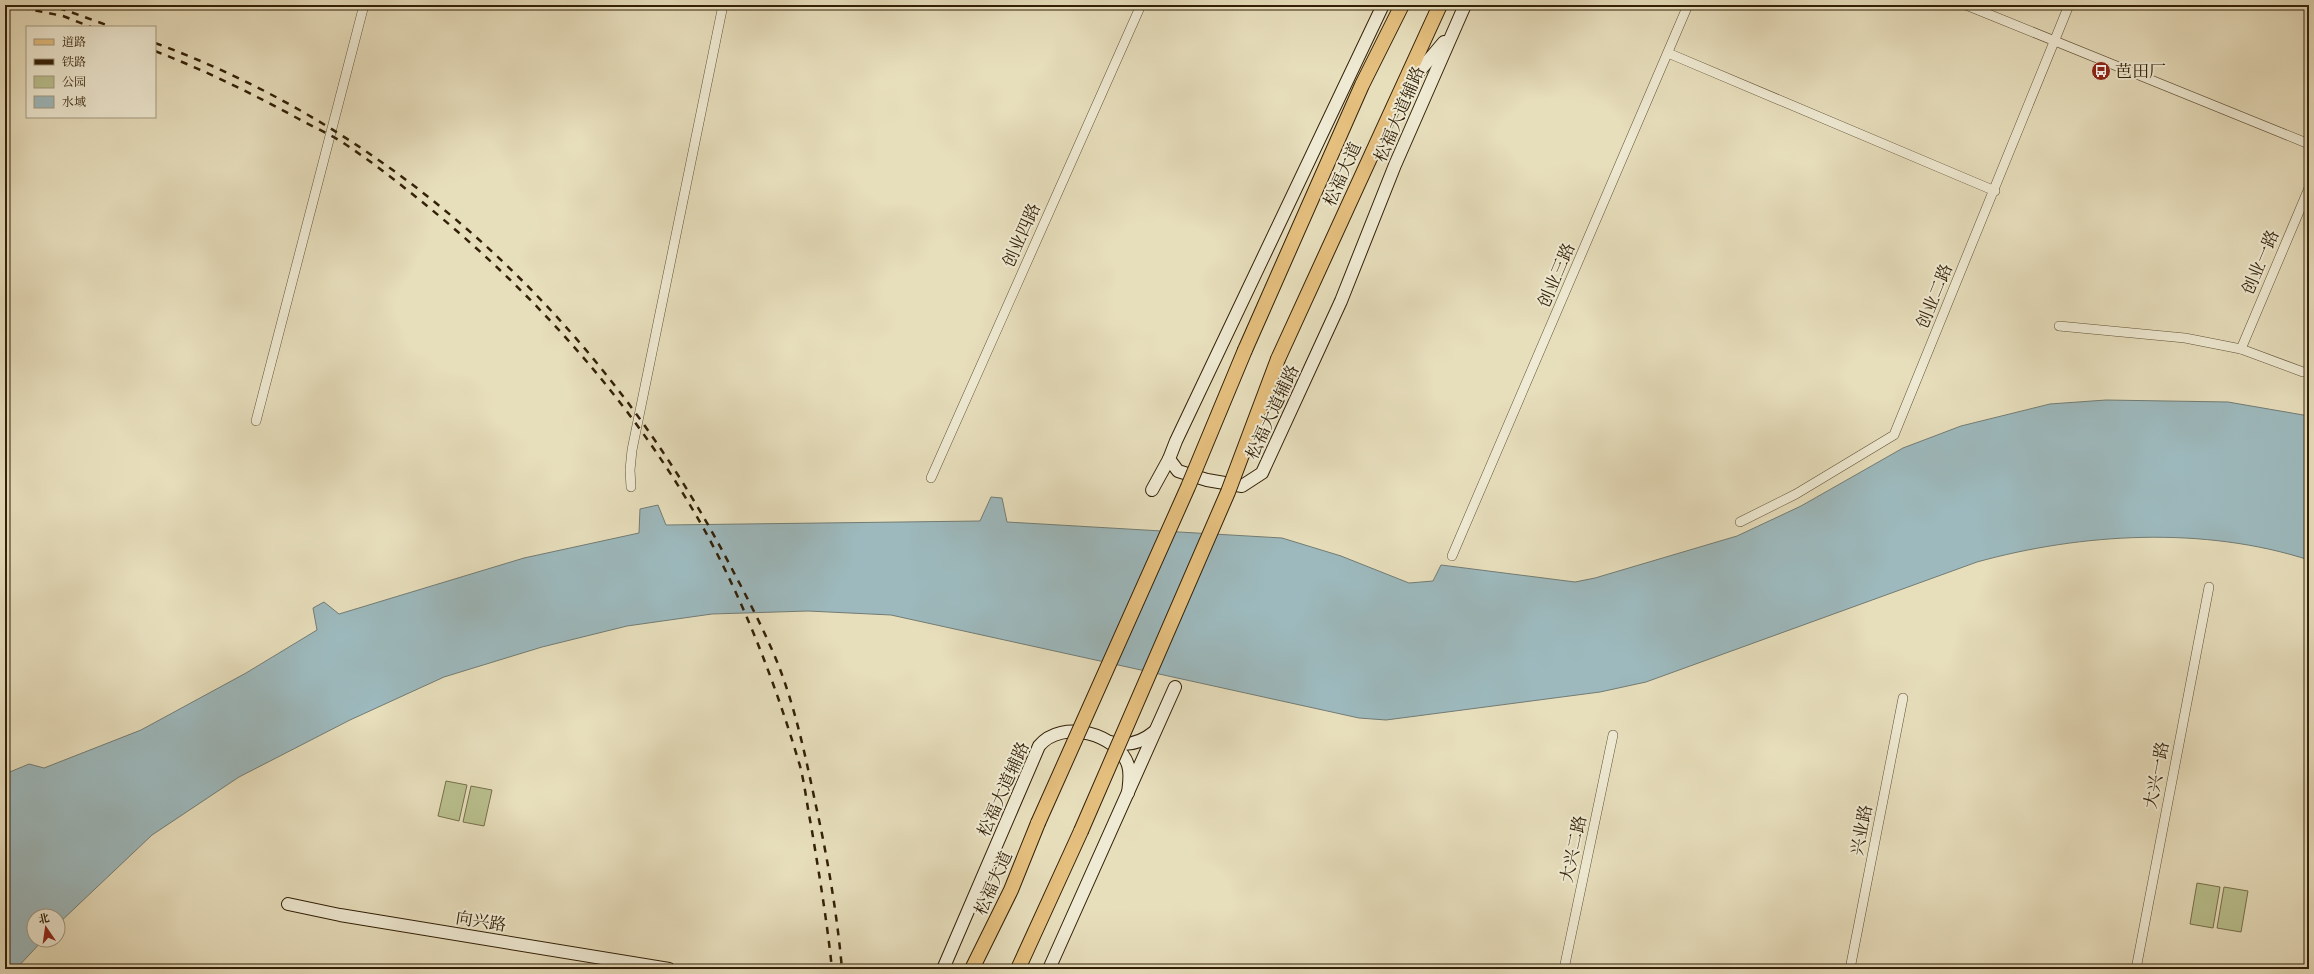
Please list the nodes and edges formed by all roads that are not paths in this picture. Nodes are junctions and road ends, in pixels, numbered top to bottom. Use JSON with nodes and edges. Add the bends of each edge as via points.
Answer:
{"nodes":[{"id":1,"x":364,"y":5,"type":"edge"},
{"id":2,"x":723,"y":5,"type":"edge"},
{"id":3,"x":1141,"y":5,"type":"edge"},
{"id":4,"x":1402,"y":5,"type":"edge"},
{"id":5,"x":1440,"y":5,"type":"edge"},
{"id":6,"x":1465,"y":5,"type":"edge"},
{"id":7,"x":1688,"y":5,"type":"edge"},
{"id":8,"x":1966,"y":5,"type":"edge"},
{"id":9,"x":2069,"y":5,"type":"edge"},
{"id":10,"x":1381,"y":8,"type":"edge"},
{"id":11,"x":1452,"y":32,"type":"junction"},
{"id":12,"x":2054,"y":42,"type":"junction"},
{"id":13,"x":1668,"y":53,"type":"junction"},
{"id":14,"x":1362,"y":85,"type":"junction"},
{"id":15,"x":1397,"y":96,"type":"junction"},
{"id":16,"x":2309,"y":144,"type":"edge"},
{"id":17,"x":2309,"y":188,"type":"edge"},
{"id":18,"x":1995,"y":191,"type":"junction"},
{"id":19,"x":2059,"y":326,"type":"dead end"},
{"id":20,"x":2241,"y":349,"type":"junction"},
{"id":21,"x":2303,"y":372,"type":"dead end"},
{"id":22,"x":256,"y":421,"type":"dead end"},
{"id":23,"x":1169,"y":459,"type":"junction"},
{"id":24,"x":931,"y":478,"type":"dead end"},
{"id":25,"x":631,"y":487,"type":"dead end"},
{"id":26,"x":1152,"y":490,"type":"dead end"},
{"id":27,"x":1740,"y":522,"type":"dead end"},
{"id":28,"x":1452,"y":556,"type":"dead end"},
{"id":29,"x":2208,"y":587,"type":"dead end"},
{"id":30,"x":1175,"y":687,"type":"dead end"},
{"id":31,"x":1903,"y":698,"type":"dead end"},
{"id":32,"x":1155,"y":731,"type":"junction"},
{"id":33,"x":1613,"y":735,"type":"dead end"},
{"id":34,"x":1102,"y":739,"type":"junction"},
{"id":35,"x":1128,"y":793,"type":"junction"},
{"id":36,"x":288,"y":904,"type":"dead end"},
{"id":37,"x":975,"y":963,"type":"edge"},
{"id":38,"x":1022,"y":966,"type":"edge"},
{"id":39,"x":669,"y":969,"type":"edge"},
{"id":40,"x":943,"y":969,"type":"edge"},
{"id":41,"x":967,"y":969,"type":"edge"},
{"id":42,"x":1049,"y":969,"type":"edge"},
{"id":43,"x":1564,"y":969,"type":"edge"},
{"id":44,"x":1850,"y":969,"type":"edge"},
{"id":45,"x":2136,"y":969,"type":"edge"}],
"edges":[{"from":1,"to":22,"type":"street"},
{"from":2,"to":25,"type":"street","via":[[632,450]]},
{"from":3,"to":24,"type":"street","name":"创业四路"},
{"from":4,"to":14,"type":"main road","name":"松福大道"},
{"from":5,"to":15,"type":"main road","name":"松福大道"},
{"from":6,"to":11,"type":"main road","name":"松福大道辅路"},
{"from":7,"to":13,"type":"street","name":"创业三路"},
{"from":8,"to":12,"type":"street"},
{"from":9,"to":12,"type":"street","name":"创业二路"},
{"from":10,"to":14,"type":"main road"},
{"from":10,"to":23,"type":"main road"},
{"from":11,"to":15,"type":"main road"},
{"from":11,"to":23,"type":"main road","name":"松福大道辅路","via":[[1341,301],[1262,473],[1242,486],[1207,480],[1178,471]]},
{"from":12,"to":16,"type":"street"},
{"from":12,"to":18,"type":"street","name":"创业二路"},
{"from":13,"to":18,"type":"street"},
{"from":13,"to":28,"type":"street","name":"创业三路"},
{"from":14,"to":37,"type":"main road","name":"松福大道","bridge":true,"via":[[1245,350],[1188,487],[1038,823],[1011,890]]},
{"from":15,"to":38,"type":"main road","name":"松福大道","bridge":true,"via":[[1278,359],[1228,492]]},
{"from":17,"to":20,"type":"street","name":"创业一路"},
{"from":18,"to":27,"type":"street","name":"创业二路","via":[[1894,435],[1796,494]]},
{"from":19,"to":20,"type":"street","via":[[2185,338]]},
{"from":20,"to":21,"type":"street"},
{"from":23,"to":26,"type":"main road"},
{"from":29,"to":45,"type":"street","name":"大兴一路"},
{"from":30,"to":32,"type":"main road","name":"松福大道辅路"},
{"from":31,"to":44,"type":"street","name":"兴业路"},
{"from":32,"to":34,"type":"main road","via":[[1146,738],[1125,744]]},
{"from":32,"to":35,"type":"main road","name":"松福大道辅路"},
{"from":33,"to":43,"type":"street","name":"大兴二路"},
{"from":34,"to":35,"type":"main road","name":"松福大道辅路","via":[[1122,754],[1128,765]]},
{"from":34,"to":40,"type":"main road","name":"松福大道辅路","via":[[1074,731],[1063,731],[1045,739],[1039,746]]},
{"from":35,"to":42,"type":"main road","name":"松福大道辅路"},
{"from":36,"to":39,"type":"main road","name":"向兴路","via":[[340,915]]},
{"from":37,"to":41,"type":"main road","name":"松福大道"}]}
